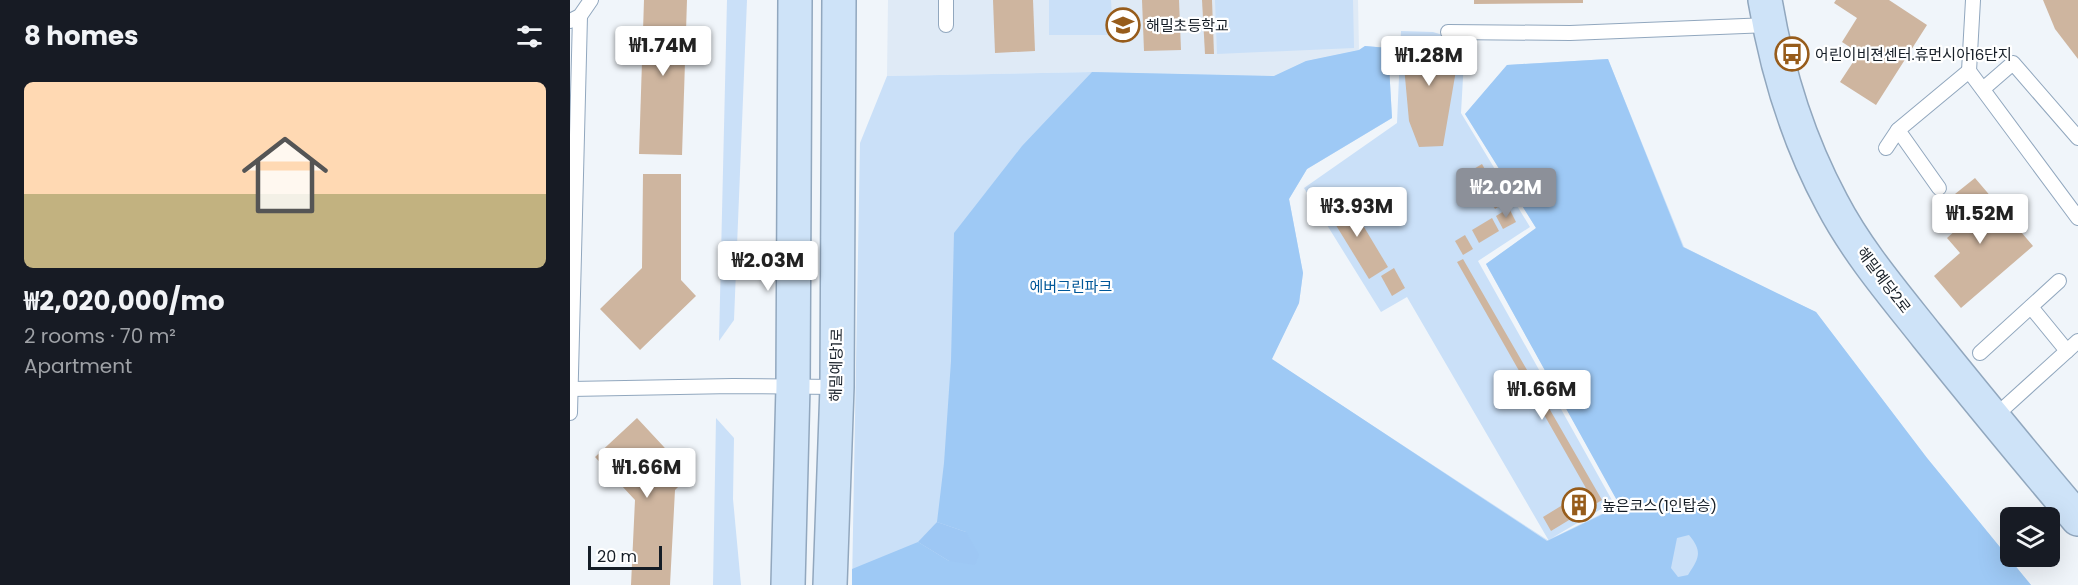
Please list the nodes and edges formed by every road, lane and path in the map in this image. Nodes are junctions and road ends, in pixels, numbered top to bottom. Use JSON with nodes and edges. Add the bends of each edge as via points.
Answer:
{"nodes":[{"id":1,"x":591,"y":0,"type":"edge"},
{"id":2,"x":795,"y":0,"type":"edge"},
{"id":3,"x":839,"y":0,"type":"edge"},
{"id":4,"x":946,"y":0,"type":"edge"},
{"id":5,"x":1973,"y":0,"type":"edge"},
{"id":6,"x":1767,"y":12,"type":"edge"},
{"id":7,"x":575,"y":18,"type":"edge"},
{"id":8,"x":946,"y":26,"type":"dead end"},
{"id":9,"x":1448,"y":32,"type":"dead end"},
{"id":10,"x":1969,"y":71,"type":"junction"},
{"id":11,"x":1983,"y":89,"type":"junction"},
{"id":12,"x":1898,"y":130,"type":"junction"},
{"id":13,"x":2078,"y":138,"type":"edge"},
{"id":14,"x":1886,"y":148,"type":"dead end"},
{"id":15,"x":1939,"y":188,"type":"dead end"},
{"id":16,"x":2078,"y":218,"type":"edge"},
{"id":17,"x":2059,"y":281,"type":"dead end"},
{"id":18,"x":2031,"y":307,"type":"junction"},
{"id":19,"x":2078,"y":341,"type":"edge"},
{"id":20,"x":2067,"y":351,"type":"junction"},
{"id":21,"x":1980,"y":353,"type":"dead end"},
{"id":22,"x":793,"y":386,"type":"junction"},
{"id":23,"x":837,"y":387,"type":"junction"},
{"id":24,"x":571,"y":390,"type":"edge"},
{"id":25,"x":570,"y":413,"type":"edge"},
{"id":26,"x":1993,"y":418,"type":"junction"},
{"id":27,"x":2078,"y":519,"type":"edge"},
{"id":28,"x":788,"y":585,"type":"edge"},
{"id":29,"x":830,"y":585,"type":"edge"}],
"edges":[{"from":1,"to":7,"type":"lane"},
{"from":2,"to":22,"type":"street"},
{"from":3,"to":23,"type":"street","name":"해밀예당1로"},
{"from":4,"to":8,"type":"lane"},
{"from":5,"to":10,"type":"lane"},
{"from":6,"to":9,"type":"lane","via":[[1570,33]]},
{"from":6,"to":26,"type":"street","name":"해밀예당2로","via":[[1780,75],[1798,130],[1832,203],[1868,262]]},
{"from":7,"to":24,"type":"lane"},
{"from":10,"to":11,"type":"lane"},
{"from":10,"to":12,"type":"lane"},
{"from":11,"to":13,"type":"lane","via":[[2013,63]]},
{"from":11,"to":16,"type":"lane"},
{"from":12,"to":14,"type":"lane"},
{"from":12,"to":15,"type":"lane"},
{"from":17,"to":18,"type":"lane"},
{"from":18,"to":20,"type":"lane"},
{"from":18,"to":21,"type":"lane"},
{"from":19,"to":20,"type":"lane"},
{"from":20,"to":26,"type":"lane"},
{"from":22,"to":23,"type":"lane"},
{"from":22,"to":24,"type":"lane"},
{"from":22,"to":28,"type":"street"},
{"from":23,"to":29,"type":"street","name":"해밀예당1로"},
{"from":24,"to":25,"type":"lane"},
{"from":26,"to":27,"type":"street","name":"해밀예당2로"}]}
